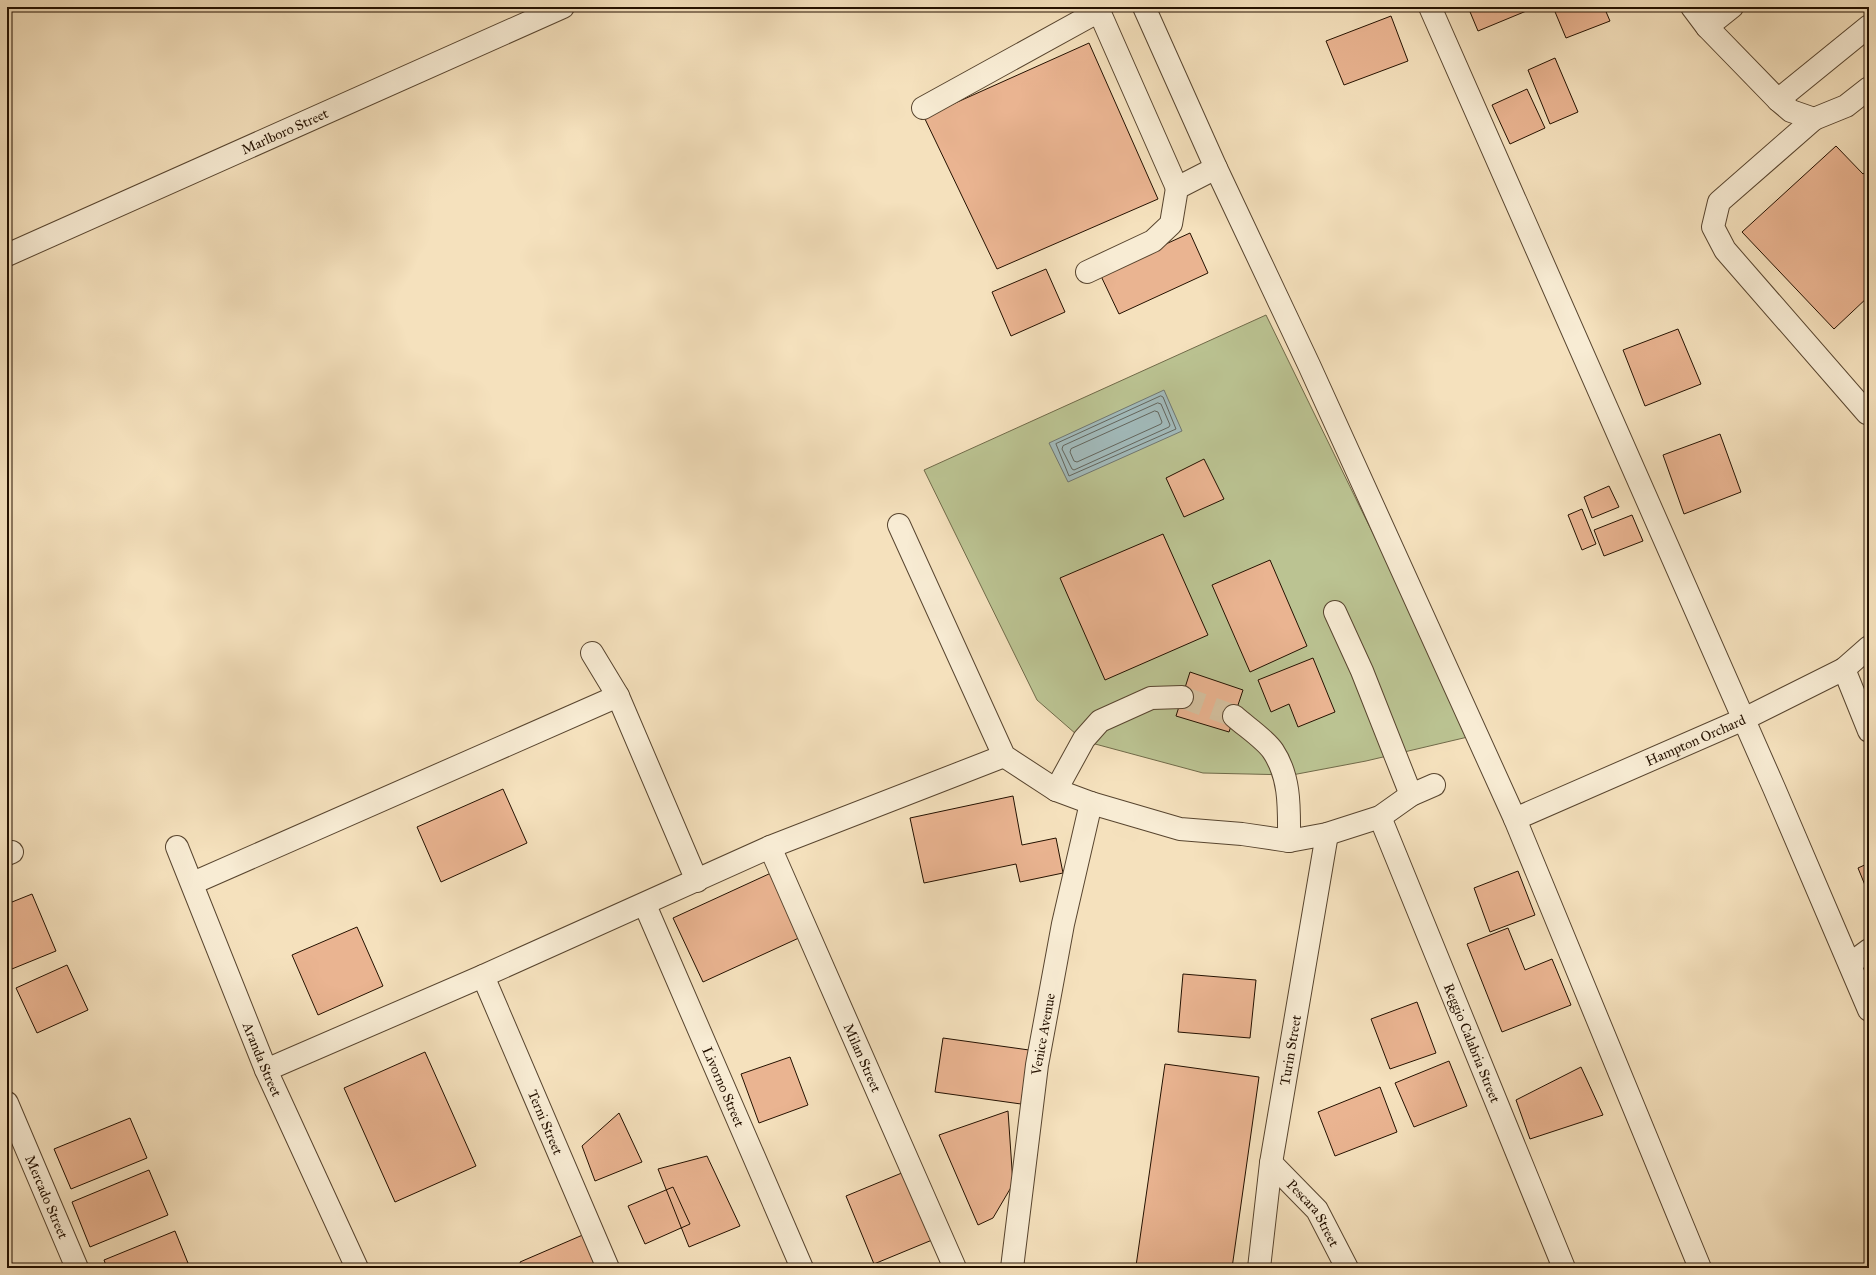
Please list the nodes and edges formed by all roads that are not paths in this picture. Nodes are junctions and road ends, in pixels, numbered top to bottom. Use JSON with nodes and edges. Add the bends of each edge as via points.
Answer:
{"nodes":[{"id":1,"x":563,"y":7,"type":"edge"},
{"id":2,"x":1144,"y":7,"type":"edge"},
{"id":3,"x":1430,"y":7,"type":"edge"},
{"id":4,"x":1692,"y":7,"type":"edge"},
{"id":5,"x":1732,"y":7,"type":"edge"},
{"id":6,"x":1102,"y":9,"type":"edge"},
{"id":7,"x":1869,"y":26,"type":"edge"},
{"id":8,"x":1708,"y":27,"type":"junction"},
{"id":9,"x":1869,"y":88,"type":"edge"},
{"id":10,"x":1778,"y":100,"type":"junction"},
{"id":11,"x":923,"y":108,"type":"dead end"},
{"id":12,"x":1814,"y":119,"type":"junction"},
{"id":13,"x":1216,"y":168,"type":"junction"},
{"id":14,"x":1177,"y":188,"type":"junction"},
{"id":15,"x":7,"y":255,"type":"edge"},
{"id":16,"x":1087,"y":272,"type":"dead end"},
{"id":17,"x":1867,"y":413,"type":"dead end"},
{"id":18,"x":899,"y":525,"type":"dead end"},
{"id":19,"x":1335,"y":612,"type":"dead end"},
{"id":20,"x":1869,"y":647,"type":"edge"},
{"id":21,"x":592,"y":652,"type":"dead end"},
{"id":22,"x":1844,"y":669,"type":"junction"},
{"id":23,"x":618,"y":696,"type":"junction"},
{"id":24,"x":1182,"y":697,"type":"tunnel mouth"},
{"id":25,"x":1234,"y":716,"type":"tunnel mouth"},
{"id":26,"x":1744,"y":718,"type":"junction"},
{"id":27,"x":1869,"y":731,"type":"edge"},
{"id":28,"x":1004,"y":756,"type":"junction"},
{"id":29,"x":1434,"y":785,"type":"dead end"},
{"id":30,"x":1056,"y":790,"type":"junction"},
{"id":31,"x":1411,"y":795,"type":"junction"},
{"id":32,"x":1091,"y":803,"type":"junction"},
{"id":33,"x":1380,"y":817,"type":"junction"},
{"id":34,"x":1514,"y":819,"type":"junction"},
{"id":35,"x":1326,"y":834,"type":"junction"},
{"id":36,"x":1289,"y":841,"type":"junction"},
{"id":37,"x":177,"y":847,"type":"dead end"},
{"id":38,"x":770,"y":848,"type":"junction"},
{"id":39,"x":697,"y":881,"type":"junction"},
{"id":40,"x":193,"y":883,"type":"junction"},
{"id":41,"x":645,"y":905,"type":"junction"},
{"id":42,"x":1869,"y":950,"type":"edge"},
{"id":43,"x":1850,"y":964,"type":"junction"},
{"id":44,"x":483,"y":976,"type":"junction"},
{"id":45,"x":1869,"y":1010,"type":"edge"},
{"id":46,"x":266,"y":1070,"type":"junction"},
{"id":47,"x":7,"y":1103,"type":"edge"},
{"id":48,"x":1271,"y":1163,"type":"junction"},
{"id":49,"x":77,"y":1268,"type":"edge"},
{"id":50,"x":357,"y":1268,"type":"edge"},
{"id":51,"x":608,"y":1268,"type":"edge"},
{"id":52,"x":802,"y":1268,"type":"edge"},
{"id":53,"x":955,"y":1268,"type":"edge"},
{"id":54,"x":1012,"y":1268,"type":"edge"},
{"id":55,"x":1259,"y":1268,"type":"edge"},
{"id":56,"x":1347,"y":1268,"type":"edge"},
{"id":57,"x":1564,"y":1268,"type":"edge"},
{"id":58,"x":1700,"y":1268,"type":"edge"}],
"edges":[{"from":1,"to":15,"type":"street","name":"Marlboro Street"},
{"from":2,"to":13,"type":"street"},
{"from":3,"to":26,"type":"street"},
{"from":4,"to":8,"type":"street"},
{"from":5,"to":8,"type":"street"},
{"from":6,"to":11,"type":"street"},
{"from":6,"to":14,"type":"street"},
{"from":7,"to":10,"type":"street"},
{"from":8,"to":10,"type":"street"},
{"from":9,"to":12,"type":"street","via":[[1846,106]]},
{"from":10,"to":12,"type":"street","via":[[1791,111]]},
{"from":12,"to":17,"type":"street","via":[[1719,202],[1713,227],[1725,250]]},
{"from":13,"to":14,"type":"street"},
{"from":13,"to":34,"type":"street","via":[[1310,365]]},
{"from":14,"to":16,"type":"street","via":[[1170,224],[1153,241]]},
{"from":18,"to":28,"type":"street"},
{"from":19,"to":31,"type":"street","via":[[1362,671]]},
{"from":20,"to":22,"type":"street","name":"Hampton Orchard"},
{"from":21,"to":23,"type":"street"},
{"from":22,"to":26,"type":"street","name":"Hampton Orchard"},
{"from":22,"to":27,"type":"street"},
{"from":23,"to":39,"type":"street"},
{"from":23,"to":40,"type":"street"},
{"from":24,"to":30,"type":"street","via":[[1151,698],[1100,721],[1084,739]]},
{"from":25,"to":36,"type":"street","via":[[1272,750],[1283,769],[1289,795]]},
{"from":26,"to":34,"type":"street","name":"Hampton Orchard"},
{"from":26,"to":43,"type":"street"},
{"from":28,"to":30,"type":"street"},
{"from":28,"to":38,"type":"street"},
{"from":29,"to":31,"type":"street"},
{"from":30,"to":32,"type":"street"},
{"from":31,"to":33,"type":"street"},
{"from":32,"to":36,"type":"street","via":[[1180,829]]},
{"from":32,"to":54,"type":"street","name":"Venice Avenue","via":[[1063,924],[1037,1065]]},
{"from":33,"to":35,"type":"street"},
{"from":33,"to":57,"type":"street","name":"Reggio Calabria Street"},
{"from":34,"to":58,"type":"street"},
{"from":35,"to":36,"type":"street"},
{"from":35,"to":48,"type":"street","name":"Turin Street"},
{"from":37,"to":40,"type":"street","name":"Aranda Street"},
{"from":38,"to":39,"type":"street"},
{"from":38,"to":53,"type":"street","name":"Milan Street"},
{"from":39,"to":41,"type":"street"},
{"from":40,"to":46,"type":"street","name":"Aranda Street"},
{"from":41,"to":44,"type":"street"},
{"from":41,"to":52,"type":"street","name":"Livorno Street"},
{"from":42,"to":43,"type":"street"},
{"from":43,"to":45,"type":"street"},
{"from":44,"to":46,"type":"street"},
{"from":44,"to":51,"type":"street","name":"Terni Street"},
{"from":46,"to":50,"type":"street","name":"Aranda Street"},
{"from":47,"to":49,"type":"street","name":"Mercado Street"},
{"from":48,"to":55,"type":"street","name":"Turin Street"},
{"from":48,"to":56,"type":"street","name":"Pescara Street","via":[[1317,1210]]}]}
